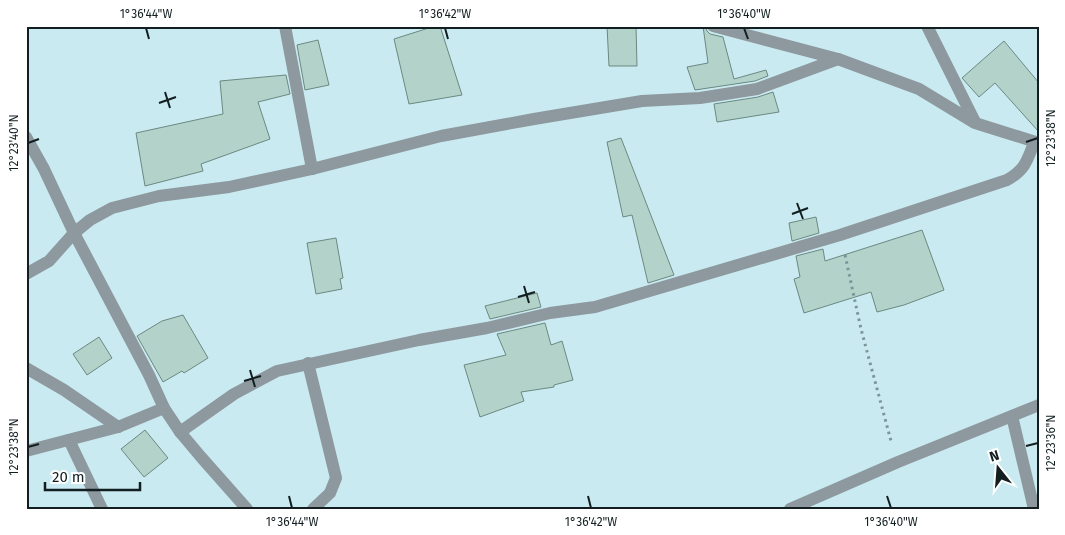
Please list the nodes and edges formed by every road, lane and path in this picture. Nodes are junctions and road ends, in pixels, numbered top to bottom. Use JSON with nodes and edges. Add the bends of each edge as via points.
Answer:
{"nodes":[{"id":1,"x":285,"y":26,"type":"edge"},
{"id":2,"x":713,"y":26,"type":"edge"},
{"id":3,"x":927,"y":26,"type":"edge"},
{"id":4,"x":838,"y":58,"type":"junction"},
{"id":5,"x":975,"y":123,"type":"junction"},
{"id":6,"x":26,"y":137,"type":"edge"},
{"id":7,"x":1036,"y":143,"type":"edge"},
{"id":8,"x":312,"y":169,"type":"junction"},
{"id":9,"x":74,"y":233,"type":"junction"},
{"id":10,"x":840,"y":235,"type":"junction"},
{"id":11,"x":26,"y":274,"type":"edge"},
{"id":12,"x":308,"y":363,"type":"junction"},
{"id":13,"x":26,"y":368,"type":"edge"},
{"id":14,"x":1039,"y":405,"type":"edge"},
{"id":15,"x":164,"y":408,"type":"junction"},
{"id":16,"x":1012,"y":416,"type":"junction"},
{"id":17,"x":118,"y":426,"type":"junction"},
{"id":18,"x":180,"y":432,"type":"junction"},
{"id":19,"x":69,"y":440,"type":"junction"},
{"id":20,"x":26,"y":451,"type":"edge"},
{"id":21,"x":898,"y":462,"type":"junction"},
{"id":22,"x":102,"y":509,"type":"edge"},
{"id":23,"x":246,"y":509,"type":"edge"},
{"id":24,"x":313,"y":509,"type":"edge"},
{"id":25,"x":790,"y":509,"type":"edge"},
{"id":26,"x":1034,"y":509,"type":"edge"}],
"edges":[{"from":1,"to":8,"type":"street"},
{"from":2,"to":4,"type":"street"},
{"from":3,"to":5,"type":"street"},
{"from":4,"to":5,"type":"street","via":[[919,89]]},
{"from":4,"to":8,"type":"street","via":[[757,89],[700,98],[642,101],[534,119],[441,136]]},
{"from":5,"to":7,"type":"street"},
{"from":6,"to":9,"type":"street"},
{"from":7,"to":10,"type":"street","via":[[1025,166],[1007,180]]},
{"from":8,"to":9,"type":"street","via":[[130,203],[112,208]]},
{"from":9,"to":11,"type":"street","via":[[49,261]]},
{"from":9,"to":15,"type":"street"},
{"from":10,"to":12,"type":"street","via":[[595,307],[550,313]]},
{"from":10,"to":21,"type":"path","via":[[877,393]]},
{"from":12,"to":18,"type":"street","via":[[277,371],[234,394]]},
{"from":12,"to":24,"type":"street","via":[[336,478],[330,492]]},
{"from":13,"to":17,"type":"street"},
{"from":14,"to":16,"type":"street"},
{"from":15,"to":17,"type":"street"},
{"from":15,"to":18,"type":"street"},
{"from":16,"to":21,"type":"street"},
{"from":16,"to":26,"type":"street"},
{"from":17,"to":19,"type":"street"},
{"from":18,"to":23,"type":"street"},
{"from":19,"to":20,"type":"street"},
{"from":19,"to":22,"type":"street"},
{"from":21,"to":25,"type":"street"}]}
